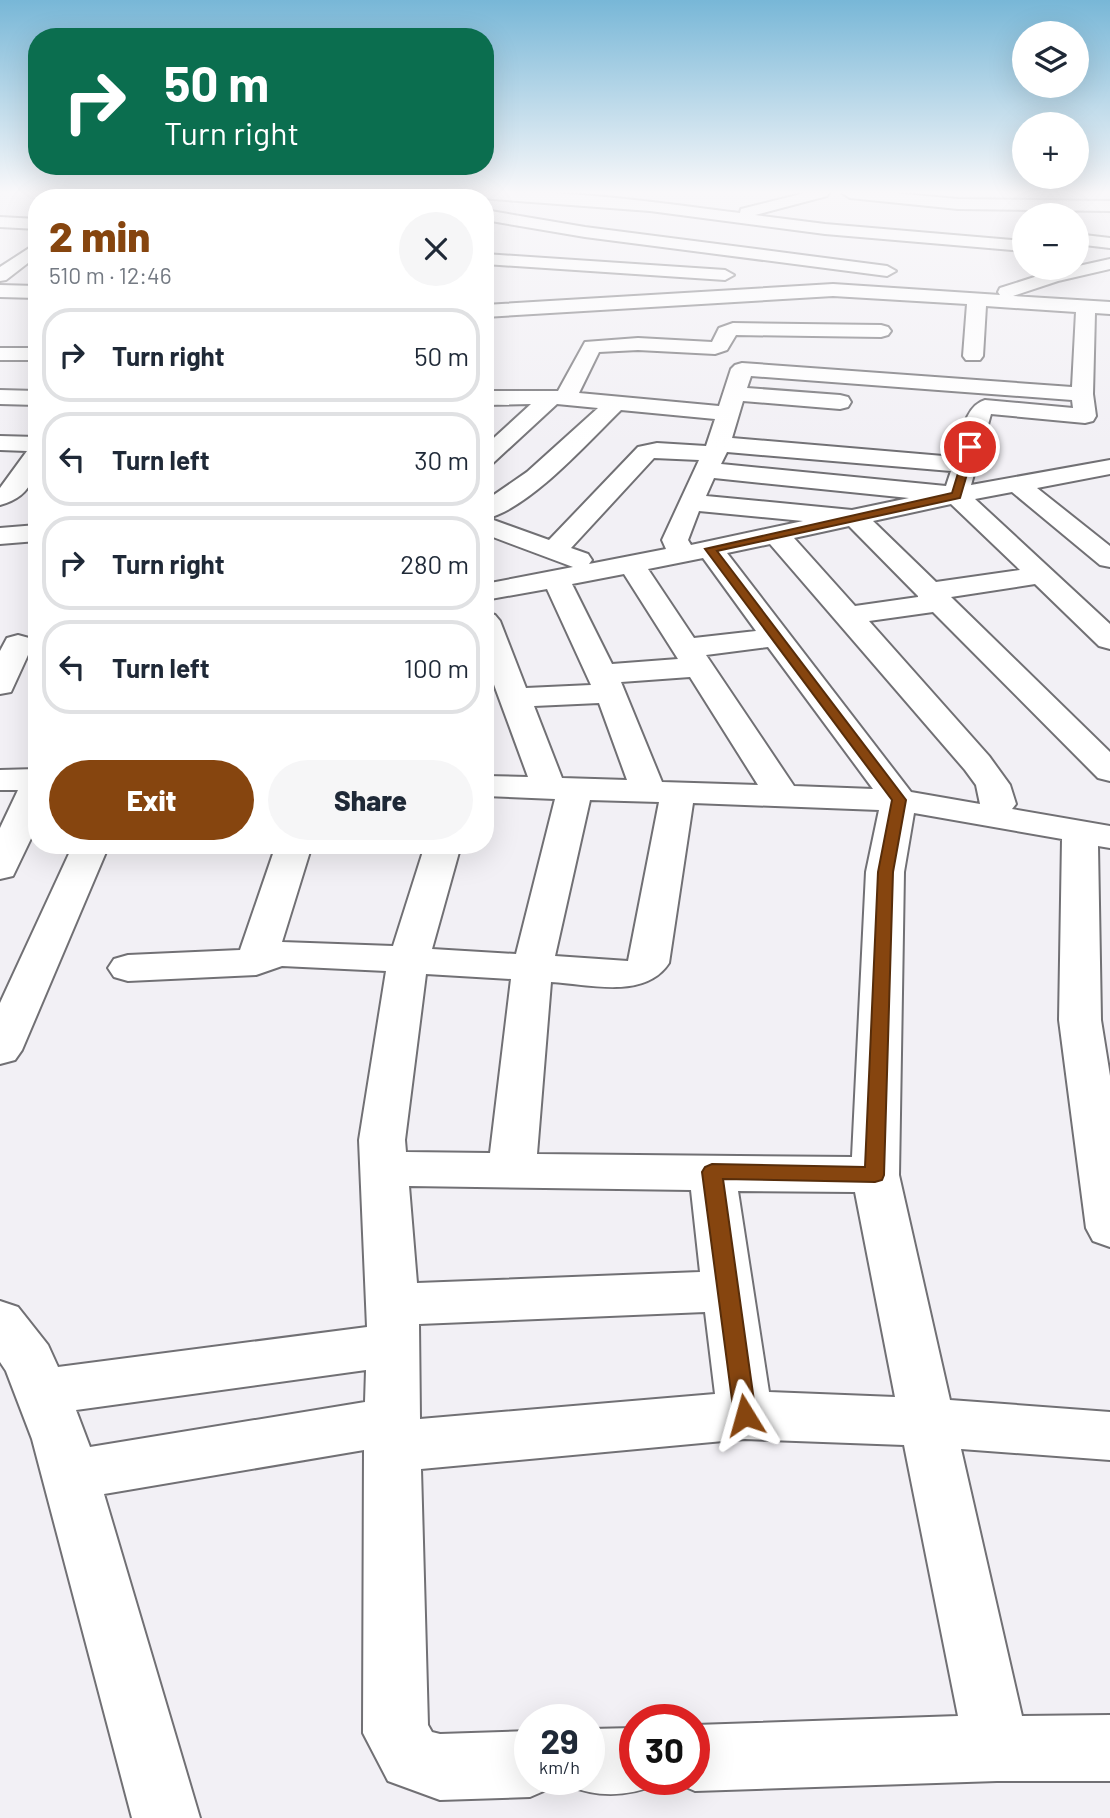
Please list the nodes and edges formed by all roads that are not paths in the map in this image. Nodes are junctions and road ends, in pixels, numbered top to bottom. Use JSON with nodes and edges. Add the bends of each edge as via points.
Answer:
{"nodes":[{"id":1,"x":784,"y":278,"type":"edge"},
{"id":2,"x":1050,"y":278,"type":"edge"},
{"id":3,"x":934,"y":279,"type":"dead end"},
{"id":4,"x":1110,"y":287,"type":"edge"},
{"id":5,"x":561,"y":288,"type":"dead end"},
{"id":6,"x":0,"y":291,"type":"edge"},
{"id":7,"x":28,"y":292,"type":"edge"},
{"id":8,"x":804,"y":292,"type":"junction"},
{"id":9,"x":891,"y":293,"type":"junction"},
{"id":10,"x":709,"y":296,"type":"junction"},
{"id":11,"x":982,"y":298,"type":"junction"},
{"id":12,"x":1100,"y":307,"type":"edge"},
{"id":13,"x":494,"y":310,"type":"edge"},
{"id":14,"x":803,"y":328,"type":"junction"},
{"id":15,"x":1078,"y":330,"type":"junction"},
{"id":16,"x":880,"y":331,"type":"junction"},
{"id":17,"x":1110,"y":333,"type":"edge"},
{"id":18,"x":0,"y":334,"type":"edge"},
{"id":19,"x":28,"y":334,"type":"edge"},
{"id":20,"x":0,"y":354,"type":"edge"},
{"id":21,"x":28,"y":354,"type":"edge"},
{"id":22,"x":973,"y":356,"type":"dead end"},
{"id":23,"x":584,"y":360,"type":"junction"},
{"id":24,"x":1083,"y":360,"type":"junction"},
{"id":25,"x":1110,"y":362,"type":"edge"},
{"id":26,"x":622,"y":365,"type":"dead end"},
{"id":27,"x":786,"y":371,"type":"junction"},
{"id":28,"x":713,"y":374,"type":"dead end"},
{"id":29,"x":867,"y":378,"type":"junction"},
{"id":30,"x":0,"y":397,"type":"edge"},
{"id":31,"x":558,"y":397,"type":"junction"},
{"id":32,"x":28,"y":398,"type":"edge"},
{"id":33,"x":494,"y":398,"type":"edge"},
{"id":34,"x":732,"y":401,"type":"junction"},
{"id":35,"x":617,"y":402,"type":"junction"},
{"id":36,"x":857,"y":404,"type":"dead end"},
{"id":37,"x":1077,"y":408,"type":"junction"},
{"id":38,"x":1110,"y":416,"type":"edge"},
{"id":39,"x":0,"y":418,"type":"edge"},
{"id":40,"x":28,"y":419,"type":"edge"},
{"id":41,"x":755,"y":421,"type":"dead end"},
{"id":42,"x":494,"y":430,"type":"edge"},
{"id":43,"x":515,"y":431,"type":"junction"},
{"id":44,"x":0,"y":443,"type":"edge"},
{"id":45,"x":28,"y":450,"type":"edge"},
{"id":46,"x":494,"y":450,"type":"edge"},
{"id":47,"x":28,"y":453,"type":"edge"},
{"id":48,"x":1065,"y":455,"type":"junction"},
{"id":49,"x":713,"y":456,"type":"junction"},
{"id":50,"x":0,"y":459,"type":"edge"},
{"id":51,"x":28,"y":464,"type":"edge"},
{"id":52,"x":965,"y":465,"type":"junction"},
{"id":53,"x":1107,"y":470,"type":"edge"},
{"id":54,"x":1016,"y":484,"type":"junction"},
{"id":55,"x":956,"y":495,"type":"junction"},
{"id":56,"x":0,"y":497,"type":"edge"},
{"id":57,"x":690,"y":502,"type":"junction"},
{"id":58,"x":494,"y":505,"type":"edge"},
{"id":59,"x":855,"y":518,"type":"junction"},
{"id":60,"x":1110,"y":523,"type":"edge"},
{"id":61,"x":494,"y":530,"type":"edge"},
{"id":62,"x":28,"y":534,"type":"edge"},
{"id":63,"x":777,"y":535,"type":"junction"},
{"id":64,"x":0,"y":536,"type":"edge"},
{"id":65,"x":1090,"y":543,"type":"edge"},
{"id":66,"x":1016,"y":551,"type":"junction"},
{"id":67,"x":696,"y":552,"type":"junction"},
{"id":68,"x":555,"y":565,"type":"junction"},
{"id":69,"x":617,"y":567,"type":"junction"},
{"id":70,"x":1041,"y":575,"type":"junction"},
{"id":71,"x":494,"y":589,"type":"edge"},
{"id":72,"x":934,"y":597,"type":"junction"},
{"id":73,"x":848,"y":616,"type":"junction"},
{"id":74,"x":776,"y":637,"type":"junction"},
{"id":75,"x":1110,"y":640,"type":"edge"},
{"id":76,"x":18,"y":644,"type":"edge"},
{"id":77,"x":494,"y":645,"type":"edge"},
{"id":78,"x":694,"y":657,"type":"junction"},
{"id":79,"x":606,"y":683,"type":"junction"},
{"id":80,"x":0,"y":685,"type":"edge"},
{"id":81,"x":514,"y":698,"type":"junction"},
{"id":82,"x":1110,"y":771,"type":"edge"},
{"id":83,"x":28,"y":779,"type":"edge"},
{"id":84,"x":0,"y":780,"type":"edge"},
{"id":85,"x":494,"y":786,"type":"edge"},
{"id":86,"x":562,"y":788,"type":"junction"},
{"id":87,"x":663,"y":791,"type":"junction"},
{"id":88,"x":783,"y":796,"type":"junction"},
{"id":89,"x":899,"y":800,"type":"junction"},
{"id":90,"x":28,"y":806,"type":"edge"},
{"id":91,"x":990,"y":815,"type":"junction"},
{"id":92,"x":1095,"y":834,"type":"edge"},
{"id":93,"x":87,"y":854,"type":"edge"},
{"id":94,"x":291,"y":854,"type":"edge"},
{"id":95,"x":440,"y":854,"type":"edge"},
{"id":96,"x":0,"y":868,"type":"edge"},
{"id":97,"x":408,"y":961,"type":"junction"},
{"id":98,"x":256,"y":962,"type":"junction"},
{"id":99,"x":128,"y":968,"type":"dead end"},
{"id":100,"x":532,"y":969,"type":"junction"},
{"id":101,"x":0,"y":1050,"type":"edge"},
{"id":102,"x":1104,"y":1147,"type":"edge"},
{"id":103,"x":385,"y":1169,"type":"junction"},
{"id":104,"x":512,"y":1170,"type":"junction"},
{"id":105,"x":712,"y":1172,"type":"junction"},
{"id":106,"x":875,"y":1175,"type":"junction"},
{"id":107,"x":1110,"y":1227,"type":"edge"},
{"id":108,"x":726,"y":1290,"type":"junction"},
{"id":109,"x":0,"y":1321,"type":"edge"},
{"id":110,"x":394,"y":1325,"type":"junction"},
{"id":111,"x":42,"y":1392,"type":"junction"},
{"id":112,"x":745,"y":1415,"type":"junction"},
{"id":113,"x":927,"y":1422,"type":"junction"},
{"id":114,"x":392,"y":1434,"type":"junction"},
{"id":115,"x":1110,"y":1436,"type":"edge"},
{"id":116,"x":70,"y":1475,"type":"junction"},
{"id":117,"x":997,"y":1748,"type":"junction"},
{"id":118,"x":1110,"y":1748,"type":"edge"},
{"id":119,"x":710,"y":1758,"type":"edge"},
{"id":120,"x":514,"y":1765,"type":"edge"},
{"id":121,"x":166,"y":1818,"type":"edge"}],
"edges":[{"from":1,"to":8,"type":"street","via":[[804,279]]},
{"from":2,"to":11,"type":"street"},
{"from":3,"to":9,"type":"street"},
{"from":4,"to":12,"type":"street"},
{"from":5,"to":10,"type":"street"},
{"from":6,"to":7,"type":"street"},
{"from":8,"to":9,"type":"street"},
{"from":8,"to":10,"type":"street"},
{"from":9,"to":11,"type":"street"},
{"from":9,"to":16,"type":"street"},
{"from":10,"to":13,"type":"street"},
{"from":11,"to":12,"type":"street"},
{"from":11,"to":22,"type":"street","via":[[983,323]]},
{"from":12,"to":15,"type":"street"},
{"from":14,"to":16,"type":"street"},
{"from":14,"to":23,"type":"street","via":[[729,330],[715,348],[592,346]]},
{"from":14,"to":27,"type":"street"},
{"from":15,"to":17,"type":"street"},
{"from":15,"to":24,"type":"street"},
{"from":16,"to":29,"type":"street"},
{"from":18,"to":19,"type":"street"},
{"from":20,"to":21,"type":"street"},
{"from":23,"to":26,"type":"street"},
{"from":23,"to":31,"type":"street"},
{"from":24,"to":25,"type":"street"},
{"from":24,"to":37,"type":"street"},
{"from":27,"to":29,"type":"street"},
{"from":27,"to":34,"type":"street","via":[[742,369]]},
{"from":28,"to":34,"type":"street"},
{"from":29,"to":37,"type":"street"},
{"from":30,"to":32,"type":"street"},
{"from":31,"to":33,"type":"street"},
{"from":31,"to":35,"type":"street"},
{"from":31,"to":43,"type":"street"},
{"from":34,"to":35,"type":"street"},
{"from":34,"to":36,"type":"street"},
{"from":34,"to":41,"type":"street"},
{"from":34,"to":49,"type":"street"},
{"from":35,"to":58,"type":"street","via":[[549,464]]},
{"from":37,"to":38,"type":"street"},
{"from":37,"to":48,"type":"street"},
{"from":37,"to":52,"type":"street","via":[[985,407]]},
{"from":39,"to":40,"type":"street"},
{"from":42,"to":43,"type":"street"},
{"from":43,"to":46,"type":"street"},
{"from":44,"to":45,"type":"street"},
{"from":47,"to":50,"type":"street"},
{"from":48,"to":53,"type":"street"},
{"from":48,"to":54,"type":"street"},
{"from":49,"to":52,"type":"street"},
{"from":49,"to":55,"type":"street"},
{"from":49,"to":57,"type":"street"},
{"from":49,"to":68,"type":"street","via":[[649,450]]},
{"from":51,"to":56,"type":"street","via":[[10,494]]},
{"from":52,"to":55,"type":"street"},
{"from":54,"to":55,"type":"street"},
{"from":54,"to":65,"type":"street"},
{"from":55,"to":59,"type":"street"},
{"from":55,"to":66,"type":"street"},
{"from":57,"to":59,"type":"street"},
{"from":57,"to":67,"type":"street","via":[[676,540]]},
{"from":59,"to":63,"type":"street"},
{"from":59,"to":72,"type":"street"},
{"from":60,"to":65,"type":"street"},
{"from":61,"to":68,"type":"street"},
{"from":62,"to":64,"type":"street"},
{"from":63,"to":67,"type":"street"},
{"from":63,"to":73,"type":"street"},
{"from":65,"to":66,"type":"street"},
{"from":66,"to":70,"type":"street"},
{"from":67,"to":69,"type":"street"},
{"from":67,"to":74,"type":"street"},
{"from":68,"to":69,"type":"street"},
{"from":68,"to":71,"type":"street"},
{"from":68,"to":79,"type":"street"},
{"from":69,"to":78,"type":"street"},
{"from":70,"to":72,"type":"street"},
{"from":70,"to":75,"type":"street"},
{"from":72,"to":73,"type":"street"},
{"from":72,"to":82,"type":"street"},
{"from":73,"to":91,"type":"street","via":[[993,785],[998,804]]},
{"from":74,"to":78,"type":"street"},
{"from":74,"to":89,"type":"street"},
{"from":76,"to":80,"type":"street"},
{"from":77,"to":81,"type":"street"},
{"from":78,"to":79,"type":"street"},
{"from":78,"to":88,"type":"street"},
{"from":79,"to":81,"type":"street"},
{"from":79,"to":87,"type":"street"},
{"from":81,"to":86,"type":"street"},
{"from":83,"to":84,"type":"street"},
{"from":85,"to":86,"type":"street"},
{"from":86,"to":87,"type":"street"},
{"from":86,"to":100,"type":"street"},
{"from":87,"to":88,"type":"street"},
{"from":87,"to":100,"type":"street","via":[[649,963],[630,974]]},
{"from":88,"to":89,"type":"street"},
{"from":89,"to":91,"type":"street"},
{"from":89,"to":106,"type":"street","via":[[886,872]]},
{"from":90,"to":96,"type":"street"},
{"from":91,"to":92,"type":"street"},
{"from":92,"to":102,"type":"street","via":[[1080,1020]]},
{"from":93,"to":101,"type":"street"},
{"from":94,"to":98,"type":"street"},
{"from":95,"to":97,"type":"street"},
{"from":97,"to":98,"type":"street","via":[[278,954]]},
{"from":97,"to":100,"type":"street"},
{"from":97,"to":103,"type":"street","via":[[382,1140]]},
{"from":98,"to":99,"type":"street"},
{"from":100,"to":104,"type":"street"},
{"from":102,"to":107,"type":"street"},
{"from":103,"to":104,"type":"street"},
{"from":103,"to":110,"type":"street"},
{"from":104,"to":105,"type":"street"},
{"from":105,"to":106,"type":"street"},
{"from":105,"to":108,"type":"street"},
{"from":106,"to":113,"type":"street"},
{"from":108,"to":110,"type":"street"},
{"from":108,"to":112,"type":"street"},
{"from":109,"to":111,"type":"street","via":[[29,1361]]},
{"from":110,"to":111,"type":"street"},
{"from":110,"to":114,"type":"street"},
{"from":111,"to":116,"type":"street"},
{"from":112,"to":113,"type":"street"},
{"from":112,"to":114,"type":"street"},
{"from":113,"to":115,"type":"street"},
{"from":113,"to":117,"type":"street"},
{"from":114,"to":116,"type":"street"},
{"from":114,"to":120,"type":"street","via":[[396,1733],[411,1758],[440,1768]]},
{"from":116,"to":121,"type":"street"},
{"from":117,"to":118,"type":"street"},
{"from":117,"to":119,"type":"street"}]}
